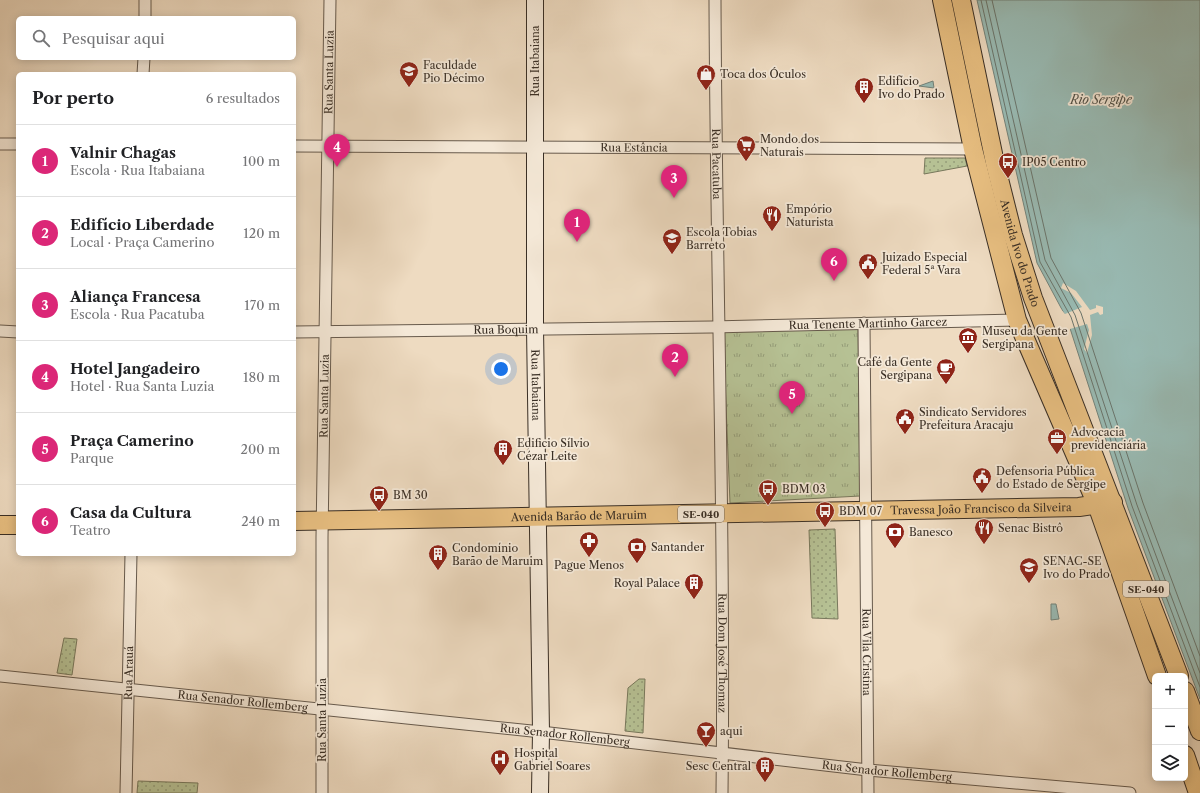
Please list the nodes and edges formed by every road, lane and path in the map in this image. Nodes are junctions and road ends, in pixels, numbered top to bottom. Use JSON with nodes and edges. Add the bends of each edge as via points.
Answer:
{"nodes":[{"id":1,"x":145,"y":0,"type":"edge"},
{"id":2,"x":330,"y":0,"type":"edge"},
{"id":3,"x":535,"y":0,"type":"edge"},
{"id":4,"x":715,"y":0,"type":"edge"},
{"id":5,"x":942,"y":0,"type":"edge"},
{"id":6,"x":961,"y":0,"type":"edge"},
{"id":7,"x":144,"y":16,"type":"edge"},
{"id":8,"x":144,"y":60,"type":"edge"},
{"id":9,"x":144,"y":72,"type":"edge"},
{"id":10,"x":0,"y":144,"type":"edge"},
{"id":11,"x":16,"y":144,"type":"edge"},
{"id":12,"x":296,"y":146,"type":"edge"},
{"id":13,"x":327,"y":146,"type":"junction"},
{"id":14,"x":535,"y":146,"type":"junction"},
{"id":15,"x":716,"y":149,"type":"junction"},
{"id":16,"x":973,"y":149,"type":"junction"},
{"id":17,"x":1017,"y":320,"type":"junction"},
{"id":18,"x":864,"y":323,"type":"junction"},
{"id":19,"x":719,"y":327,"type":"junction"},
{"id":20,"x":535,"y":328,"type":"junction"},
{"id":21,"x":0,"y":331,"type":"edge"},
{"id":22,"x":16,"y":332,"type":"edge"},
{"id":23,"x":296,"y":332,"type":"edge"},
{"id":24,"x":324,"y":332,"type":"junction"},
{"id":25,"x":1105,"y":504,"type":"junction"},
{"id":26,"x":864,"y":512,"type":"junction"},
{"id":27,"x":723,"y":513,"type":"junction"},
{"id":28,"x":538,"y":518,"type":"junction"},
{"id":29,"x":296,"y":521,"type":"edge"},
{"id":30,"x":322,"y":521,"type":"junction"},
{"id":31,"x":0,"y":525,"type":"edge"},
{"id":32,"x":16,"y":525,"type":"edge"},
{"id":33,"x":131,"y":556,"type":"edge"},
{"id":34,"x":1156,"y":673,"type":"edge"},
{"id":35,"x":1178,"y":673,"type":"edge"},
{"id":36,"x":0,"y":676,"type":"edge"},
{"id":37,"x":129,"y":689,"type":"junction"},
{"id":38,"x":1188,"y":699,"type":"edge"},
{"id":39,"x":322,"y":710,"type":"junction"},
{"id":40,"x":1200,"y":731,"type":"edge"},
{"id":41,"x":542,"y":732,"type":"junction"},
{"id":42,"x":723,"y":753,"type":"junction"},
{"id":43,"x":1188,"y":764,"type":"edge"},
{"id":44,"x":868,"y":770,"type":"junction"},
{"id":45,"x":1049,"y":789,"type":"edge"},
{"id":46,"x":126,"y":793,"type":"edge"},
{"id":47,"x":322,"y":793,"type":"edge"},
{"id":48,"x":540,"y":793,"type":"edge"},
{"id":49,"x":722,"y":793,"type":"edge"},
{"id":50,"x":868,"y":793,"type":"edge"},
{"id":51,"x":1130,"y":793,"type":"edge"},
{"id":52,"x":1198,"y":793,"type":"edge"}],
"edges":[{"from":1,"to":7,"type":"street"},
{"from":2,"to":13,"type":"street","name":"Rua Santa Luzia"},
{"from":3,"to":14,"type":"main road","name":"Rua Itabaiana"},
{"from":4,"to":15,"type":"street","name":"Rua Pacatuba"},
{"from":5,"to":16,"type":"main road","name":"Avenida Ivo do Prado"},
{"from":6,"to":25,"type":"main road","name":"Avenida Ivo do Prado","via":[[995,164],[1013,235]]},
{"from":8,"to":9,"type":"street"},
{"from":10,"to":11,"type":"street"},
{"from":12,"to":13,"type":"street","name":"Rua Estância"},
{"from":13,"to":14,"type":"street","name":"Rua Estância"},
{"from":13,"to":24,"type":"street","name":"Rua Santa Luzia"},
{"from":14,"to":15,"type":"street","name":"Rua Estância"},
{"from":14,"to":20,"type":"main road","name":"Rua Itabaiana"},
{"from":15,"to":16,"type":"street","name":"Rua Estância"},
{"from":15,"to":19,"type":"street","name":"Rua Pacatuba"},
{"from":16,"to":17,"type":"main road","name":"Avenida Ivo do Prado"},
{"from":17,"to":18,"type":"street","name":"Rua Tenente Martinho Garcez"},
{"from":17,"to":25,"type":"main road","name":"Avenida Ivo do Prado"},
{"from":18,"to":19,"type":"street","name":"Rua Tenente Martinho Garcez"},
{"from":18,"to":26,"type":"street","name":"Rua Vila Cristina"},
{"from":19,"to":20,"type":"street","name":"Rua Boquim"},
{"from":19,"to":27,"type":"street","name":"Rua Pacatuba"},
{"from":20,"to":24,"type":"street","name":"Rua Boquim"},
{"from":20,"to":28,"type":"main road","name":"Rua Itabaiana"},
{"from":21,"to":22,"type":"street"},
{"from":23,"to":24,"type":"street","name":"Rua Boquim"},
{"from":24,"to":30,"type":"street","name":"Rua Santa Luzia"},
{"from":25,"to":26,"type":"main road","name":"Travessa João Francisco da Silveira","number":"SE-040"},
{"from":25,"to":34,"type":"main road","name":"Avenida Ivo do Prado","number":"SE-040"},
{"from":25,"to":35,"type":"main road","name":"Avenida Ivo do Prado","number":"SE-040"},
{"from":26,"to":27,"type":"main road","name":"Avenida Barão de Maruim","number":"SE-040"},
{"from":26,"to":44,"type":"street","name":"Rua Vila Cristina"},
{"from":27,"to":28,"type":"main road","name":"Avenida Barão de Maruim","number":"SE-040"},
{"from":27,"to":42,"type":"street","name":"Rua Dom José Thomaz"},
{"from":28,"to":30,"type":"main road","name":"Avenida Barão de Maruim","number":"SE-040"},
{"from":28,"to":41,"type":"main road","name":"Rua Itabaiana"},
{"from":29,"to":30,"type":"main road","name":"Avenida Barão de Maruim","number":"SE-040"},
{"from":30,"to":39,"type":"street","name":"Rua Santa Luzia"},
{"from":31,"to":32,"type":"main road"},
{"from":33,"to":37,"type":"street","name":"Rua Arauá"},
{"from":36,"to":37,"type":"street","name":"Rua Senador Rollemberg"},
{"from":37,"to":39,"type":"street","name":"Rua Senador Rollemberg"},
{"from":37,"to":46,"type":"street","name":"Rua Arauá"},
{"from":38,"to":40,"type":"main road"},
{"from":39,"to":41,"type":"street","name":"Rua Senador Rollemberg"},
{"from":39,"to":47,"type":"street","name":"Rua Santa Luzia"},
{"from":41,"to":42,"type":"street","name":"Rua Senador Rollemberg"},
{"from":41,"to":48,"type":"main road","name":"Rua Itabaiana"},
{"from":42,"to":44,"type":"street","name":"Rua Senador Rollemberg"},
{"from":42,"to":49,"type":"street","name":"Rua Dom José Thomaz"},
{"from":43,"to":52,"type":"main road"},
{"from":44,"to":45,"type":"street","name":"Rua Senador Rollemberg"},
{"from":44,"to":50,"type":"street","name":"Rua Vila Cristina"},
{"from":45,"to":51,"type":"street","name":"Rua Senador Rollemberg"}]}
